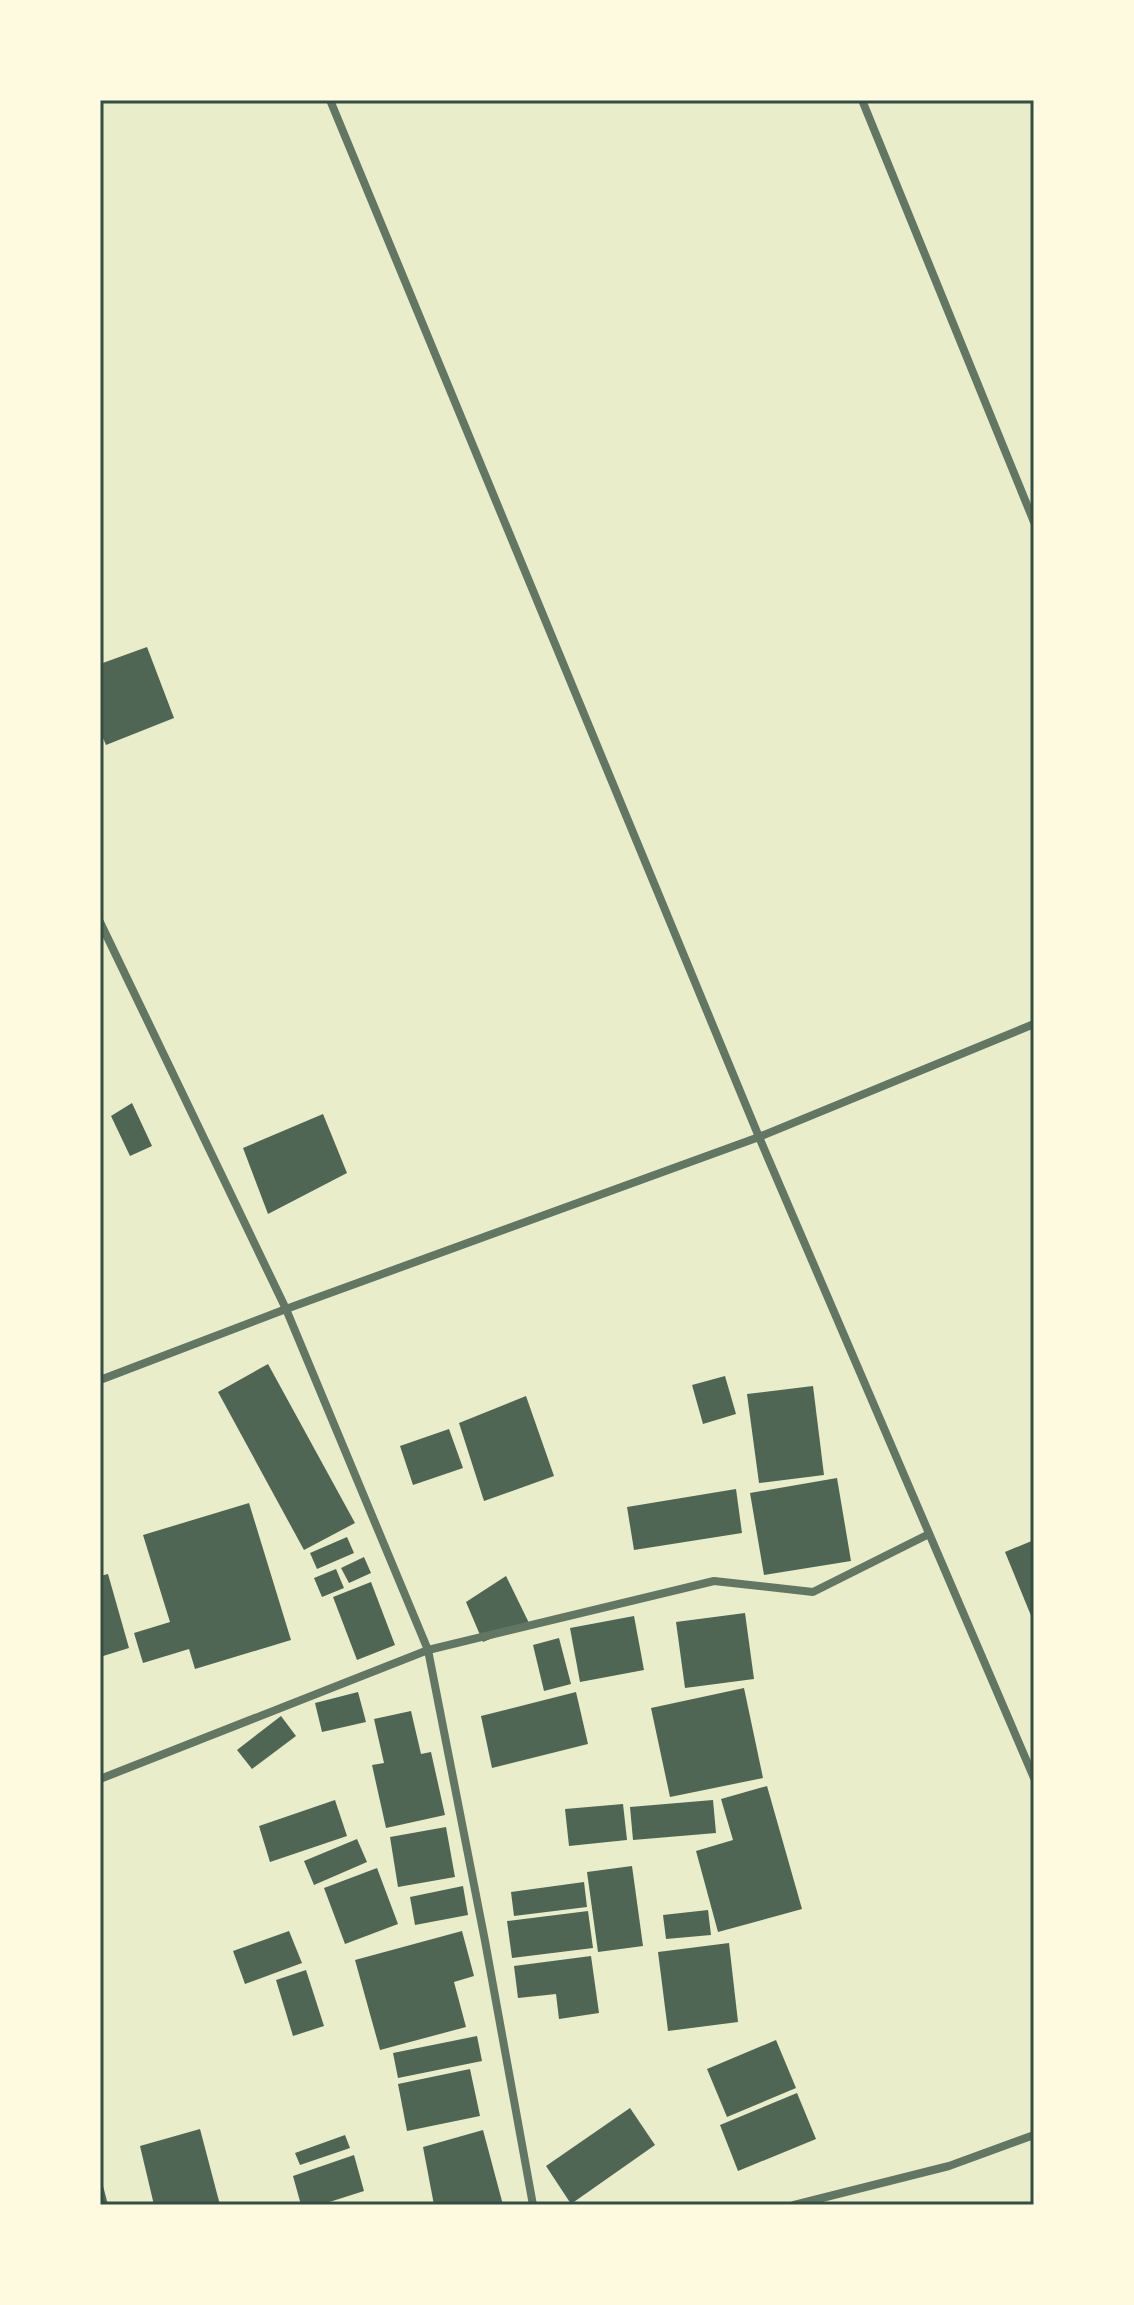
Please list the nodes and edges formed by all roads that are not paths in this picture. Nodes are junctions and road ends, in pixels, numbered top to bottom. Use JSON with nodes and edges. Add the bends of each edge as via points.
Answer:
{"nodes":[{"id":1,"x":330,"y":100,"type":"edge"},
{"id":2,"x":862,"y":100,"type":"edge"},
{"id":3,"x":1034,"y":522,"type":"edge"},
{"id":4,"x":100,"y":922,"type":"edge"},
{"id":5,"x":1034,"y":1024,"type":"edge"},
{"id":6,"x":759,"y":1137,"type":"junction"},
{"id":7,"x":286,"y":1309,"type":"junction"},
{"id":8,"x":100,"y":1380,"type":"edge"},
{"id":9,"x":929,"y":1534,"type":"junction"},
{"id":10,"x":428,"y":1650,"type":"junction"},
{"id":11,"x":1034,"y":1778,"type":"edge"},
{"id":12,"x":100,"y":1779,"type":"edge"},
{"id":13,"x":1034,"y":2135,"type":"edge"},
{"id":14,"x":533,"y":2205,"type":"edge"},
{"id":15,"x":794,"y":2205,"type":"edge"}],
"edges":[{"from":1,"to":6,"type":"street"},
{"from":2,"to":3,"type":"street"},
{"from":4,"to":7,"type":"street"},
{"from":5,"to":6,"type":"street"},
{"from":6,"to":7,"type":"street"},
{"from":6,"to":9,"type":"street"},
{"from":7,"to":8,"type":"street"},
{"from":7,"to":10,"type":"street"},
{"from":9,"to":10,"type":"street","via":[[813,1592],[714,1581]]},
{"from":9,"to":11,"type":"street"},
{"from":10,"to":12,"type":"street"},
{"from":10,"to":14,"type":"street"},
{"from":13,"to":15,"type":"street","via":[[949,2166]]}]}
